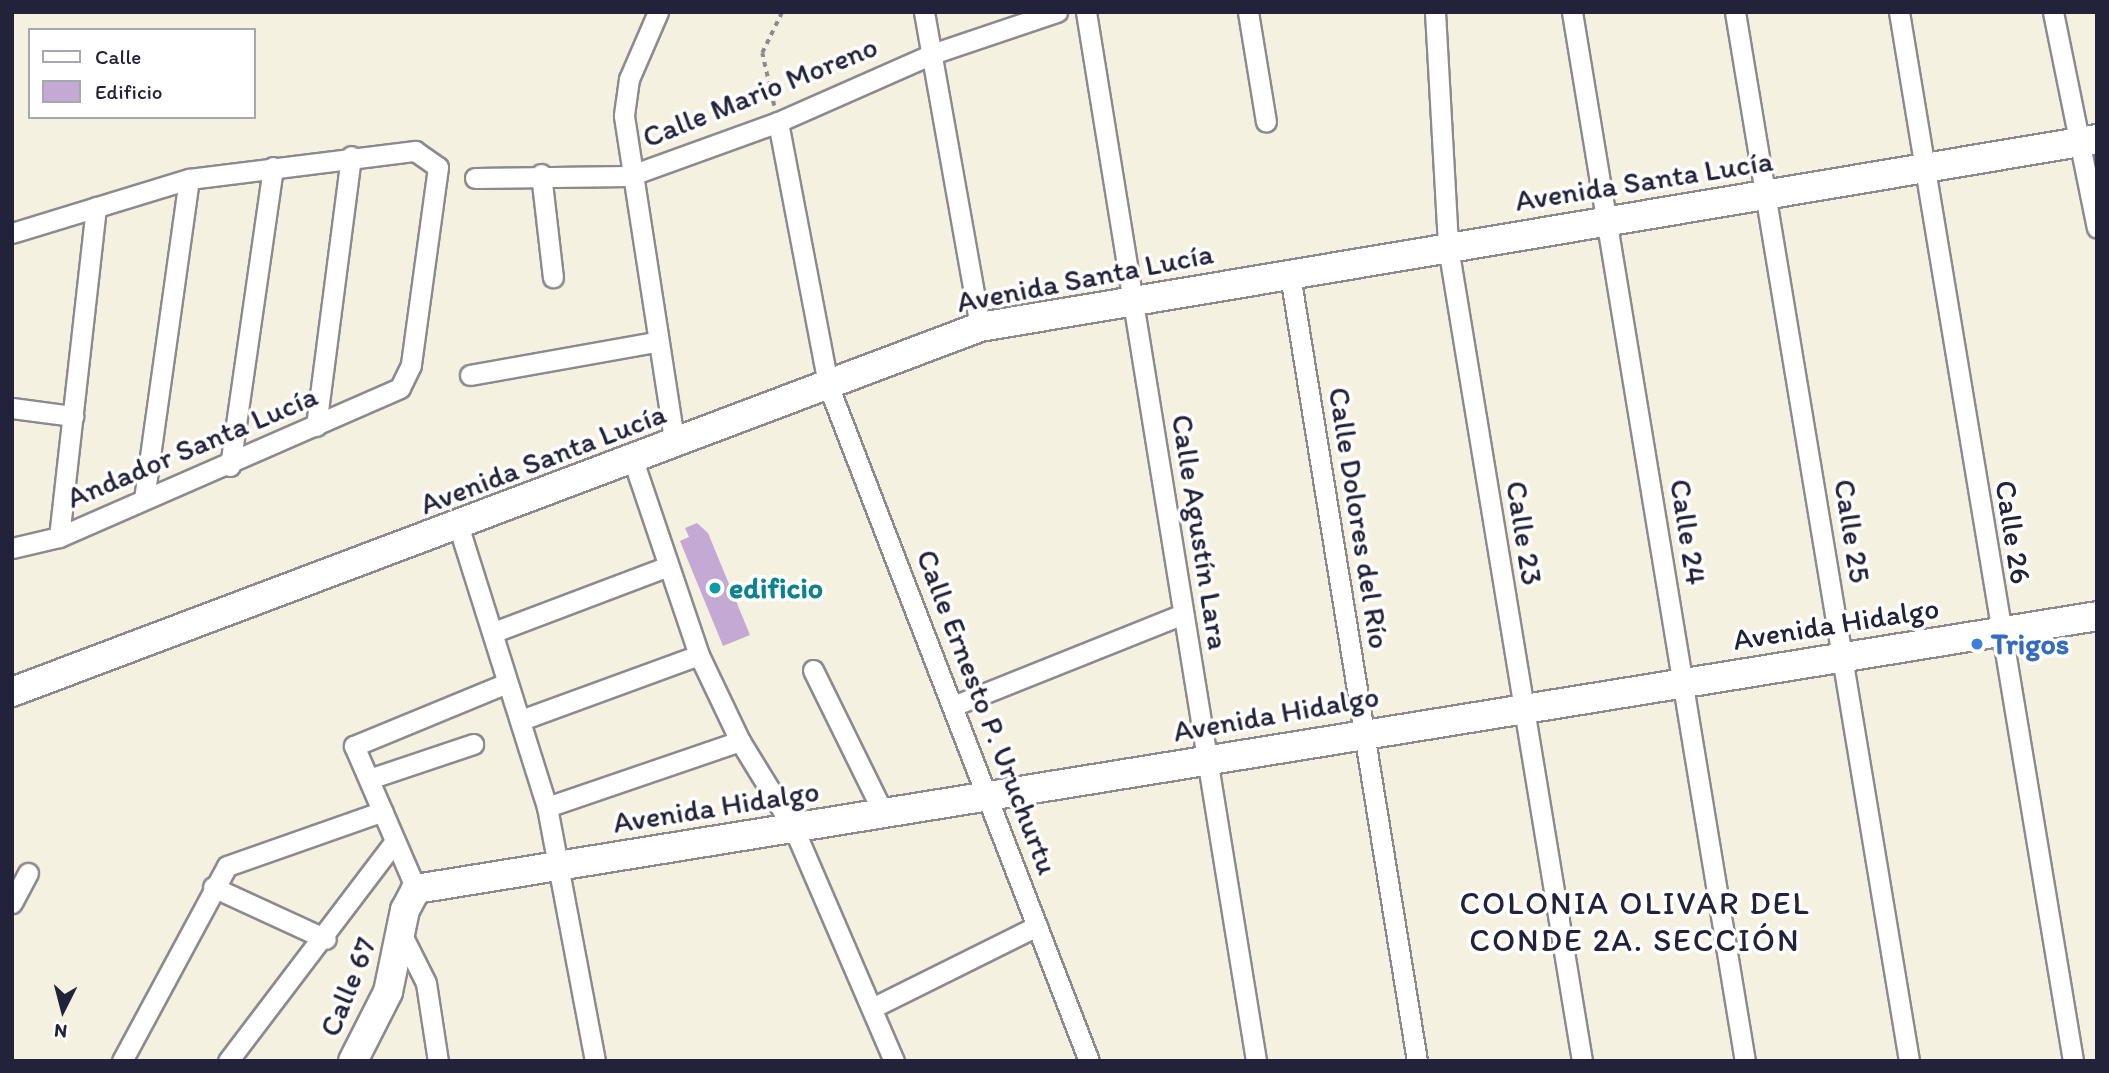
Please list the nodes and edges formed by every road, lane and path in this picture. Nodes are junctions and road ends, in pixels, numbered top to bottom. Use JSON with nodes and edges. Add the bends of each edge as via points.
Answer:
{"nodes":[{"id":1,"x":782,"y":12,"type":"edge"},
{"id":2,"x":924,"y":12,"type":"edge"},
{"id":3,"x":1057,"y":12,"type":"edge"},
{"id":4,"x":1086,"y":12,"type":"edge"},
{"id":5,"x":1248,"y":12,"type":"edge"},
{"id":6,"x":1436,"y":12,"type":"edge"},
{"id":7,"x":1572,"y":12,"type":"edge"},
{"id":8,"x":1735,"y":12,"type":"edge"},
{"id":9,"x":1899,"y":12,"type":"edge"},
{"id":10,"x":2053,"y":12,"type":"edge"},
{"id":11,"x":653,"y":14,"type":"edge"},
{"id":12,"x":932,"y":54,"type":"junction"},
{"id":13,"x":778,"y":122,"type":"junction"},
{"id":14,"x":1266,"y":122,"type":"dead end"},
{"id":15,"x":2089,"y":141,"type":"edge"},
{"id":16,"x":351,"y":156,"type":"junction"},
{"id":17,"x":273,"y":167,"type":"junction"},
{"id":18,"x":1923,"y":169,"type":"junction"},
{"id":19,"x":541,"y":174,"type":"junction"},
{"id":20,"x":629,"y":176,"type":"junction"},
{"id":21,"x":475,"y":178,"type":"dead end"},
{"id":22,"x":189,"y":179,"type":"junction"},
{"id":23,"x":1766,"y":194,"type":"junction"},
{"id":24,"x":96,"y":207,"type":"junction"},
{"id":25,"x":1607,"y":221,"type":"junction"},
{"id":26,"x":2097,"y":228,"type":"edge"},
{"id":27,"x":12,"y":233,"type":"edge"},
{"id":28,"x":1448,"y":247,"type":"junction"},
{"id":29,"x":1290,"y":275,"type":"junction"},
{"id":30,"x":553,"y":277,"type":"dead end"},
{"id":31,"x":1133,"y":298,"type":"junction"},
{"id":32,"x":980,"y":327,"type":"junction"},
{"id":33,"x":656,"y":342,"type":"junction"},
{"id":34,"x":470,"y":375,"type":"dead end"},
{"id":35,"x":828,"y":385,"type":"junction"},
{"id":36,"x":12,"y":408,"type":"edge"},
{"id":37,"x":73,"y":416,"type":"junction"},
{"id":38,"x":316,"y":426,"type":"junction"},
{"id":39,"x":675,"y":444,"type":"junction"},
{"id":40,"x":633,"y":460,"type":"junction"},
{"id":41,"x":230,"y":466,"type":"junction"},
{"id":42,"x":145,"y":499,"type":"junction"},
{"id":43,"x":459,"y":528,"type":"junction"},
{"id":44,"x":59,"y":537,"type":"junction"},
{"id":45,"x":12,"y":548,"type":"edge"},
{"id":46,"x":666,"y":567,"type":"junction"},
{"id":47,"x":1183,"y":614,"type":"junction"},
{"id":48,"x":2097,"y":616,"type":"edge"},
{"id":49,"x":494,"y":632,"type":"junction"},
{"id":50,"x":1999,"y":632,"type":"junction"},
{"id":51,"x":699,"y":655,"type":"junction"},
{"id":52,"x":1843,"y":657,"type":"junction"},
{"id":53,"x":813,"y":670,"type":"dead end"},
{"id":54,"x":1682,"y":681,"type":"junction"},
{"id":55,"x":507,"y":683,"type":"junction"},
{"id":56,"x":12,"y":692,"type":"edge"},
{"id":57,"x":953,"y":706,"type":"junction"},
{"id":58,"x":1521,"y":707,"type":"junction"},
{"id":59,"x":521,"y":720,"type":"junction"},
{"id":60,"x":1362,"y":734,"type":"junction"},
{"id":61,"x":740,"y":741,"type":"junction"},
{"id":62,"x":473,"y":744,"type":"dead end"},
{"id":63,"x":1204,"y":761,"type":"junction"},
{"id":64,"x":369,"y":779,"type":"junction"},
{"id":65,"x":986,"y":794,"type":"junction"},
{"id":66,"x":547,"y":807,"type":"junction"},
{"id":67,"x":383,"y":811,"type":"junction"},
{"id":68,"x":883,"y":812,"type":"junction"},
{"id":69,"x":794,"y":829,"type":"junction"},
{"id":70,"x":394,"y":841,"type":"junction"},
{"id":71,"x":560,"y":866,"type":"junction"},
{"id":72,"x":28,"y":873,"type":"dead end"},
{"id":73,"x":213,"y":887,"type":"junction"},
{"id":74,"x":416,"y":889,"type":"junction"},
{"id":75,"x":12,"y":903,"type":"edge"},
{"id":76,"x":1037,"y":926,"type":"junction"},
{"id":77,"x":403,"y":937,"type":"junction"},
{"id":78,"x":326,"y":939,"type":"junction"},
{"id":79,"x":874,"y":1007,"type":"junction"},
{"id":80,"x":122,"y":1061,"type":"edge"},
{"id":81,"x":228,"y":1061,"type":"edge"},
{"id":82,"x":354,"y":1061,"type":"edge"},
{"id":83,"x":438,"y":1061,"type":"edge"},
{"id":84,"x":595,"y":1061,"type":"edge"},
{"id":85,"x":894,"y":1061,"type":"edge"},
{"id":86,"x":1088,"y":1061,"type":"edge"},
{"id":87,"x":1256,"y":1061,"type":"edge"},
{"id":88,"x":1418,"y":1061,"type":"edge"},
{"id":89,"x":1582,"y":1061,"type":"edge"},
{"id":90,"x":1745,"y":1061,"type":"edge"},
{"id":91,"x":1909,"y":1061,"type":"edge"},
{"id":92,"x":2073,"y":1061,"type":"edge"}],
"edges":[{"from":1,"to":13,"type":"path","via":[[762,53]]},
{"from":2,"to":12,"type":"street"},
{"from":3,"to":12,"type":"street","name":"Calle Mario Moreno"},
{"from":4,"to":31,"type":"street","name":"Calle Agustín Lara"},
{"from":5,"to":14,"type":"street"},
{"from":6,"to":28,"type":"street","name":"Calle 23"},
{"from":7,"to":25,"type":"street","name":"Calle 24"},
{"from":8,"to":23,"type":"street","name":"Calle 25"},
{"from":9,"to":18,"type":"street","name":"Calle 26"},
{"from":10,"to":15,"type":"street"},
{"from":11,"to":20,"type":"street","via":[[625,97]]},
{"from":12,"to":13,"type":"street","name":"Calle Mario Moreno"},
{"from":12,"to":32,"type":"street"},
{"from":13,"to":20,"type":"street","name":"Calle Mario Moreno"},
{"from":13,"to":35,"type":"street","name":"Calle Ernesto P. Uruchurtu"},
{"from":15,"to":18,"type":"street","name":"Avenida Santa Lucía"},
{"from":15,"to":26,"type":"street"},
{"from":16,"to":17,"type":"street"},
{"from":16,"to":38,"type":"street"},
{"from":16,"to":38,"type":"street","name":"Andador Santa Lucía","via":[[415,151],[432,157],[438,176],[411,365],[393,393]]},
{"from":17,"to":22,"type":"street"},
{"from":17,"to":41,"type":"street"},
{"from":18,"to":23,"type":"street","name":"Avenida Santa Lucía"},
{"from":18,"to":50,"type":"street","name":"Calle 26"},
{"from":19,"to":20,"type":"street","name":"Calle Mario Moreno"},
{"from":19,"to":21,"type":"street","name":"Calle Mario Moreno"},
{"from":19,"to":30,"type":"street"},
{"from":20,"to":33,"type":"street"},
{"from":22,"to":24,"type":"street"},
{"from":22,"to":42,"type":"street"},
{"from":23,"to":25,"type":"street","name":"Avenida Santa Lucía"},
{"from":23,"to":52,"type":"street","name":"Calle 25"},
{"from":24,"to":27,"type":"street"},
{"from":24,"to":37,"type":"street"},
{"from":25,"to":28,"type":"street","name":"Avenida Santa Lucía"},
{"from":25,"to":54,"type":"street","name":"Calle 24"},
{"from":28,"to":29,"type":"street","name":"Avenida Santa Lucía"},
{"from":28,"to":58,"type":"street","name":"Calle 23"},
{"from":29,"to":31,"type":"street","name":"Avenida Santa Lucía"},
{"from":29,"to":60,"type":"street","name":"Calle Dolores del Río"},
{"from":31,"to":32,"type":"street","name":"Avenida Santa Lucía"},
{"from":31,"to":47,"type":"street","name":"Calle Agustín Lara"},
{"from":32,"to":35,"type":"street","name":"Avenida Santa Lucía"},
{"from":33,"to":34,"type":"street"},
{"from":33,"to":39,"type":"street"},
{"from":35,"to":39,"type":"street","name":"Avenida Santa Lucía"},
{"from":35,"to":57,"type":"street","name":"Calle Ernesto P. Uruchurtu"},
{"from":36,"to":37,"type":"street"},
{"from":37,"to":44,"type":"street"},
{"from":38,"to":41,"type":"street","name":"Andador Santa Lucía"},
{"from":39,"to":40,"type":"street","name":"Avenida Santa Lucía"},
{"from":40,"to":43,"type":"street","name":"Avenida Santa Lucía"},
{"from":40,"to":46,"type":"street"},
{"from":41,"to":42,"type":"street","name":"Andador Santa Lucía"},
{"from":42,"to":44,"type":"street","name":"Andador Santa Lucía"},
{"from":43,"to":49,"type":"street"},
{"from":43,"to":56,"type":"street","name":"Avenida Santa Lucía"},
{"from":44,"to":45,"type":"street","name":"Andador Santa Lucía"},
{"from":46,"to":49,"type":"street"},
{"from":46,"to":51,"type":"street"},
{"from":47,"to":57,"type":"street"},
{"from":47,"to":63,"type":"street","name":"Calle Agustín Lara"},
{"from":48,"to":50,"type":"street","name":"Avenida Hidalgo"},
{"from":49,"to":55,"type":"street"},
{"from":50,"to":52,"type":"street","name":"Avenida Hidalgo"},
{"from":50,"to":92,"type":"street","name":"Calle 26"},
{"from":51,"to":59,"type":"street"},
{"from":51,"to":61,"type":"street"},
{"from":52,"to":54,"type":"street","name":"Avenida Hidalgo"},
{"from":52,"to":91,"type":"street","name":"Calle 25"},
{"from":53,"to":68,"type":"street"},
{"from":54,"to":58,"type":"street","name":"Avenida Hidalgo"},
{"from":54,"to":90,"type":"street","name":"Calle 24"},
{"from":55,"to":59,"type":"street"},
{"from":55,"to":64,"type":"street","via":[[361,740],[355,754]]},
{"from":57,"to":65,"type":"street","name":"Calle Ernesto P. Uruchurtu"},
{"from":58,"to":60,"type":"street","name":"Avenida Hidalgo"},
{"from":58,"to":89,"type":"street","name":"Calle 23"},
{"from":59,"to":66,"type":"street"},
{"from":60,"to":63,"type":"street","name":"Avenida Hidalgo"},
{"from":60,"to":88,"type":"street","name":"Calle Dolores del Río"},
{"from":61,"to":66,"type":"street"},
{"from":61,"to":69,"type":"street"},
{"from":62,"to":64,"type":"street"},
{"from":63,"to":65,"type":"street","name":"Avenida Hidalgo"},
{"from":63,"to":87,"type":"street","name":"Calle Agustín Lara"},
{"from":64,"to":67,"type":"street"},
{"from":65,"to":68,"type":"street","name":"Avenida Hidalgo"},
{"from":65,"to":76,"type":"street","name":"Calle Ernesto P. Uruchurtu"},
{"from":66,"to":71,"type":"street"},
{"from":67,"to":70,"type":"street"},
{"from":67,"to":73,"type":"street","via":[[235,861]]},
{"from":68,"to":69,"type":"street","name":"Avenida Hidalgo"},
{"from":69,"to":71,"type":"street","name":"Avenida Hidalgo"},
{"from":69,"to":79,"type":"street"},
{"from":70,"to":74,"type":"street"},
{"from":70,"to":78,"type":"street"},
{"from":71,"to":74,"type":"street","name":"Avenida Hidalgo"},
{"from":71,"to":84,"type":"street"},
{"from":72,"to":75,"type":"street"},
{"from":73,"to":78,"type":"street"},
{"from":73,"to":80,"type":"street"},
{"from":74,"to":77,"type":"street","name":"Calle 67","via":[[405,910]]},
{"from":76,"to":79,"type":"street"},
{"from":76,"to":86,"type":"street","name":"Calle Ernesto P. Uruchurtu"},
{"from":77,"to":82,"type":"street","name":"Calle 67","via":[[388,992]]},
{"from":77,"to":83,"type":"street","via":[[426,983]]},
{"from":78,"to":81,"type":"street"},
{"from":79,"to":85,"type":"street"}]}
